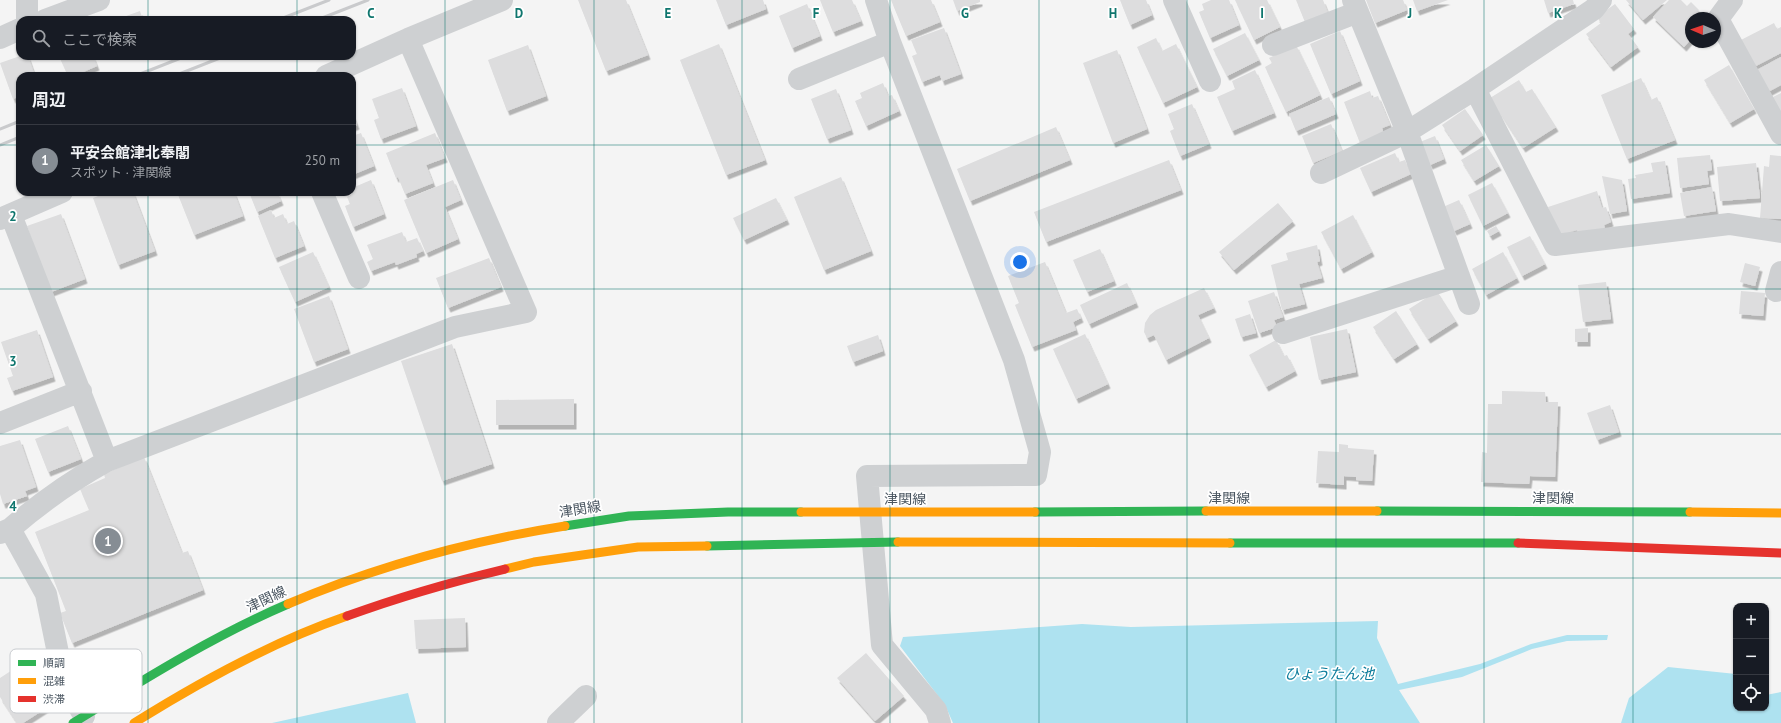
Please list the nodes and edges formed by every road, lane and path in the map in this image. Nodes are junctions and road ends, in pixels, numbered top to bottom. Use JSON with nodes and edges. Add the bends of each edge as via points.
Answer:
{"nodes":[{"id":1,"x":27,"y":0,"type":"edge"},
{"id":2,"x":99,"y":0,"type":"edge"},
{"id":3,"x":502,"y":0,"type":"edge"},
{"id":4,"x":876,"y":0,"type":"edge"},
{"id":5,"x":1174,"y":0,"type":"edge"},
{"id":6,"x":1601,"y":0,"type":"edge"},
{"id":7,"x":1732,"y":0,"type":"edge"},
{"id":8,"x":1355,"y":6,"type":"edge"},
{"id":9,"x":27,"y":16,"type":"edge"},
{"id":10,"x":56,"y":16,"type":"edge"},
{"id":11,"x":16,"y":32,"type":"edge"},
{"id":12,"x":0,"y":38,"type":"edge"},
{"id":13,"x":408,"y":39,"type":"junction"},
{"id":14,"x":890,"y":42,"type":"junction"},
{"id":15,"x":1273,"y":45,"type":"dead end"},
{"id":16,"x":335,"y":72,"type":"edge"},
{"id":17,"x":799,"y":79,"type":"dead end"},
{"id":18,"x":1210,"y":81,"type":"dead end"},
{"id":19,"x":1474,"y":89,"type":"junction"},
{"id":20,"x":1406,"y":132,"type":"junction"},
{"id":21,"x":1781,"y":134,"type":"edge"},
{"id":22,"x":1321,"y":173,"type":"dead end"},
{"id":23,"x":53,"y":196,"type":"edge"},
{"id":24,"x":324,"y":196,"type":"edge"},
{"id":25,"x":5,"y":217,"type":"edge"},
{"id":26,"x":1781,"y":232,"type":"edge"},
{"id":27,"x":1459,"y":276,"type":"junction"},
{"id":28,"x":359,"y":278,"type":"dead end"},
{"id":29,"x":1469,"y":304,"type":"dead end"},
{"id":30,"x":1283,"y":333,"type":"dead end"},
{"id":31,"x":81,"y":392,"type":"junction"},
{"id":32,"x":0,"y":423,"type":"edge"},
{"id":33,"x":107,"y":461,"type":"junction"},
{"id":34,"x":869,"y":513,"type":"junction"},
{"id":35,"x":1781,"y":513,"type":"edge"},
{"id":36,"x":5,"y":531,"type":"edge"},
{"id":37,"x":873,"y":542,"type":"junction"},
{"id":38,"x":1781,"y":553,"type":"edge"},
{"id":39,"x":57,"y":649,"type":"edge"},
{"id":40,"x":142,"y":681,"type":"edge"},
{"id":41,"x":586,"y":696,"type":"dead end"},
{"id":42,"x":90,"y":713,"type":"edge"},
{"id":43,"x":79,"y":720,"type":"edge"},
{"id":44,"x":134,"y":723,"type":"edge"},
{"id":45,"x":558,"y":723,"type":"edge"},
{"id":46,"x":940,"y":723,"type":"edge"}],
"edges":[{"from":1,"to":9,"type":"street"},
{"from":2,"to":10,"type":"street"},
{"from":3,"to":13,"type":"street"},
{"from":4,"to":14,"type":"street"},
{"from":5,"to":18,"type":"street"},
{"from":6,"to":19,"type":"street","via":[[1594,9]]},
{"from":7,"to":21,"type":"street","via":[[1718,19]]},
{"from":8,"to":15,"type":"street"},
{"from":8,"to":20,"type":"street"},
{"from":11,"to":12,"type":"street"},
{"from":13,"to":16,"type":"street"},
{"from":13,"to":33,"type":"street","via":[[526,312],[455,327]]},
{"from":14,"to":17,"type":"street"},
{"from":14,"to":34,"type":"street","via":[[1014,360],[1040,452],[1036,475],[867,476]]},
{"from":19,"to":20,"type":"street"},
{"from":19,"to":26,"type":"street","via":[[1555,245],[1729,224]]},
{"from":20,"to":22,"type":"street"},
{"from":20,"to":27,"type":"street"},
{"from":23,"to":25,"type":"street"},
{"from":24,"to":28,"type":"street"},
{"from":25,"to":31,"type":"street"},
{"from":27,"to":29,"type":"street"},
{"from":27,"to":30,"type":"street"},
{"from":31,"to":32,"type":"street"},
{"from":31,"to":33,"type":"street"},
{"from":33,"to":36,"type":"street","via":[[40,503]]},
{"from":34,"to":35,"type":"main road","name":"津関線"},
{"from":34,"to":37,"type":"street"},
{"from":34,"to":40,"type":"main road","name":"津関線","via":[[728,512],[629,516],[529,532],[436,553],[319,591],[265,614]]},
{"from":36,"to":39,"type":"street","via":[[46,594]]},
{"from":37,"to":38,"type":"main road","via":[[1540,543]]},
{"from":37,"to":44,"type":"main road","via":[[638,547],[534,562],[454,581],[385,602],[307,632],[183,692]]},
{"from":37,"to":46,"type":"street","via":[[882,645],[936,710]]},
{"from":41,"to":45,"type":"street"},
{"from":42,"to":43,"type":"main road","name":"津関線"}]}
